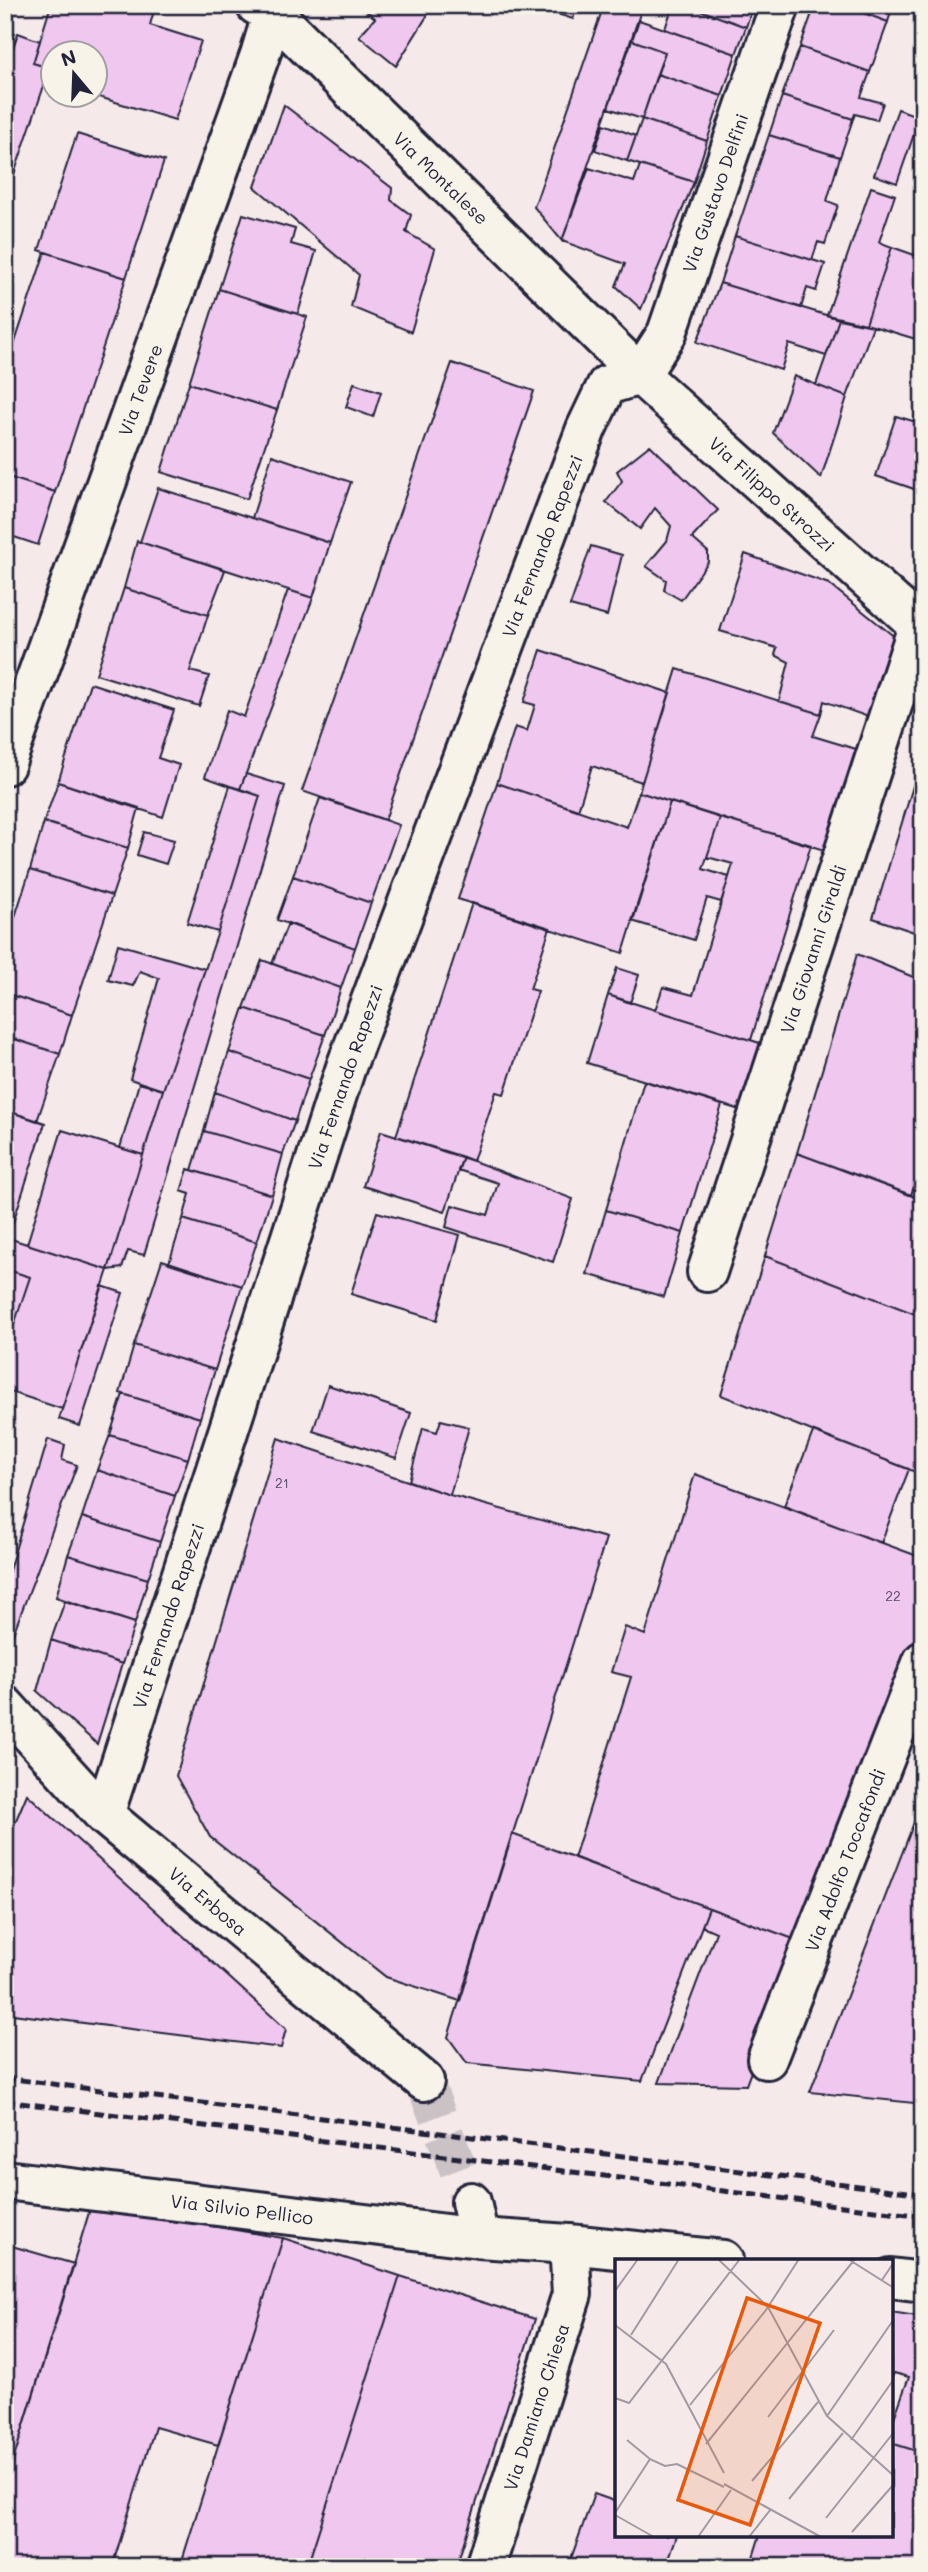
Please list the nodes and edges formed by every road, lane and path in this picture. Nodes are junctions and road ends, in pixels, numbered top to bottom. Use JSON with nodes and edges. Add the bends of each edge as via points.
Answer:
{"nodes":[{"id":1,"x":780,"y":5,"type":"edge"},
{"id":2,"x":268,"y":8,"type":"edge"},
{"id":3,"x":632,"y":366,"type":"junction"},
{"id":4,"x":921,"y":622,"type":"edge"},
{"id":5,"x":5,"y":765,"type":"edge"},
{"id":6,"x":707,"y":1272,"type":"dead end"},
{"id":7,"x":923,"y":1661,"type":"edge"},
{"id":8,"x":5,"y":1706,"type":"edge"},
{"id":9,"x":104,"y":1815,"type":"junction"},
{"id":10,"x":767,"y":2059,"type":"dead end"},
{"id":11,"x":424,"y":2081,"type":"tunnel mouth"},
{"id":12,"x":5,"y":2180,"type":"edge"},
{"id":13,"x":569,"y":2244,"type":"junction"},
{"id":14,"x":713,"y":2259,"type":"edge"},
{"id":15,"x":893,"y":2278,"type":"edge"},
{"id":16,"x":923,"y":2282,"type":"edge"},
{"id":17,"x":485,"y":2567,"type":"edge"}],
"edges":[{"from":1,"to":3,"type":"street","name":"Via Gustavo Delfini","via":[[667,333]]},
{"from":2,"to":3,"type":"street","name":"Via Montalese"},
{"from":2,"to":5,"type":"street","name":"Via Tevere","via":[[260,55]]},
{"from":3,"to":4,"type":"street","name":"Via Filippo Strozzi"},
{"from":3,"to":9,"type":"street","name":"Via Fernando Rapezzi","via":[[607,385],[586,429],[346,1067]]},
{"from":4,"to":6,"type":"street","name":"Via Giovanni Giraldi"},
{"from":7,"to":10,"type":"street","name":"Via Adolfo Toccafondi"},
{"from":8,"to":9,"type":"street","name":"Via Erbosa"},
{"from":9,"to":11,"type":"street","name":"Via Erbosa"},
{"from":12,"to":13,"type":"street","name":"Via Silvio Pellico","via":[[475,2220]]},
{"from":13,"to":14,"type":"street"},
{"from":13,"to":17,"type":"street","name":"Via Damiano Chiesa","via":[[572,2294]]},
{"from":15,"to":16,"type":"street"}]}
